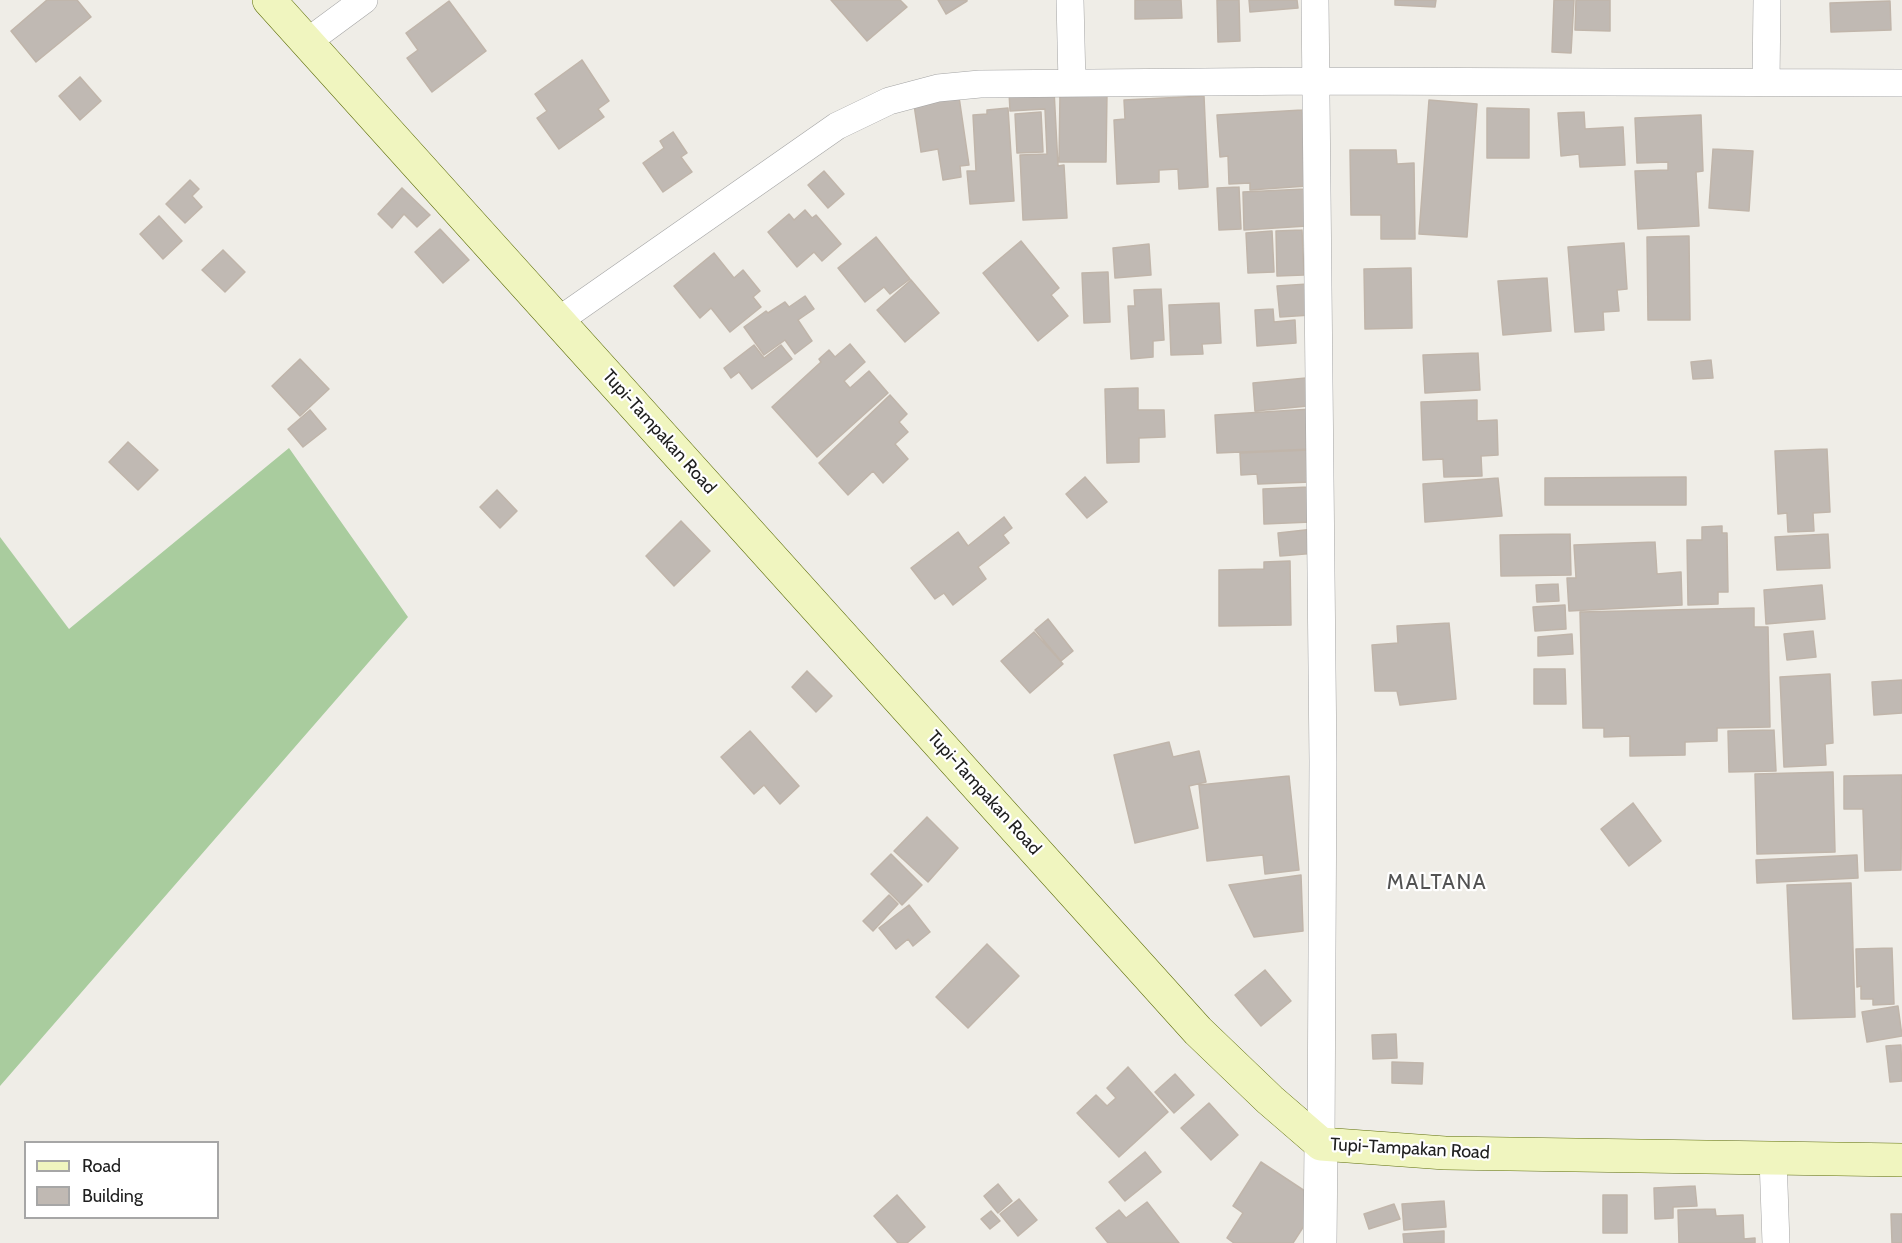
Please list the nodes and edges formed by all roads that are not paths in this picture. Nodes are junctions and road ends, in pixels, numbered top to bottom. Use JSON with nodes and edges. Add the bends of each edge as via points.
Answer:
{"nodes":[{"id":1,"x":269,"y":0,"type":"edge"},
{"id":2,"x":364,"y":0,"type":"edge"},
{"id":3,"x":1070,"y":0,"type":"edge"},
{"id":4,"x":1315,"y":0,"type":"edge"},
{"id":5,"x":1767,"y":0,"type":"edge"},
{"id":6,"x":307,"y":42,"type":"junction"},
{"id":7,"x":1315,"y":81,"type":"junction"},
{"id":8,"x":1766,"y":82,"type":"junction"},
{"id":9,"x":1072,"y":83,"type":"junction"},
{"id":10,"x":1902,"y":83,"type":"edge"},
{"id":11,"x":558,"y":321,"type":"junction"},
{"id":12,"x":1321,"y":1144,"type":"junction"},
{"id":13,"x":1773,"y":1158,"type":"junction"},
{"id":14,"x":1902,"y":1160,"type":"edge"},
{"id":15,"x":1320,"y":1243,"type":"edge"},
{"id":16,"x":1776,"y":1243,"type":"edge"}],
"edges":[{"from":1,"to":6,"type":"main road","name":"Tupi-Tampakan Road"},
{"from":2,"to":6,"type":"street"},
{"from":3,"to":9,"type":"street"},
{"from":4,"to":7,"type":"street"},
{"from":5,"to":8,"type":"street"},
{"from":6,"to":11,"type":"main road","name":"Tupi-Tampakan Road"},
{"from":7,"to":8,"type":"street"},
{"from":7,"to":9,"type":"street"},
{"from":7,"to":12,"type":"street","via":[[1323,761]]},
{"from":8,"to":10,"type":"street"},
{"from":9,"to":11,"type":"street","via":[[938,88],[889,101],[837,126]]},
{"from":11,"to":12,"type":"main road","name":"Tupi-Tampakan Road","via":[[1198,1031]]},
{"from":12,"to":13,"type":"main road","name":"Tupi-Tampakan Road","via":[[1444,1153]]},
{"from":12,"to":15,"type":"street"},
{"from":13,"to":14,"type":"main road","name":"Tupi-Tampakan Road"},
{"from":13,"to":16,"type":"street"}]}
